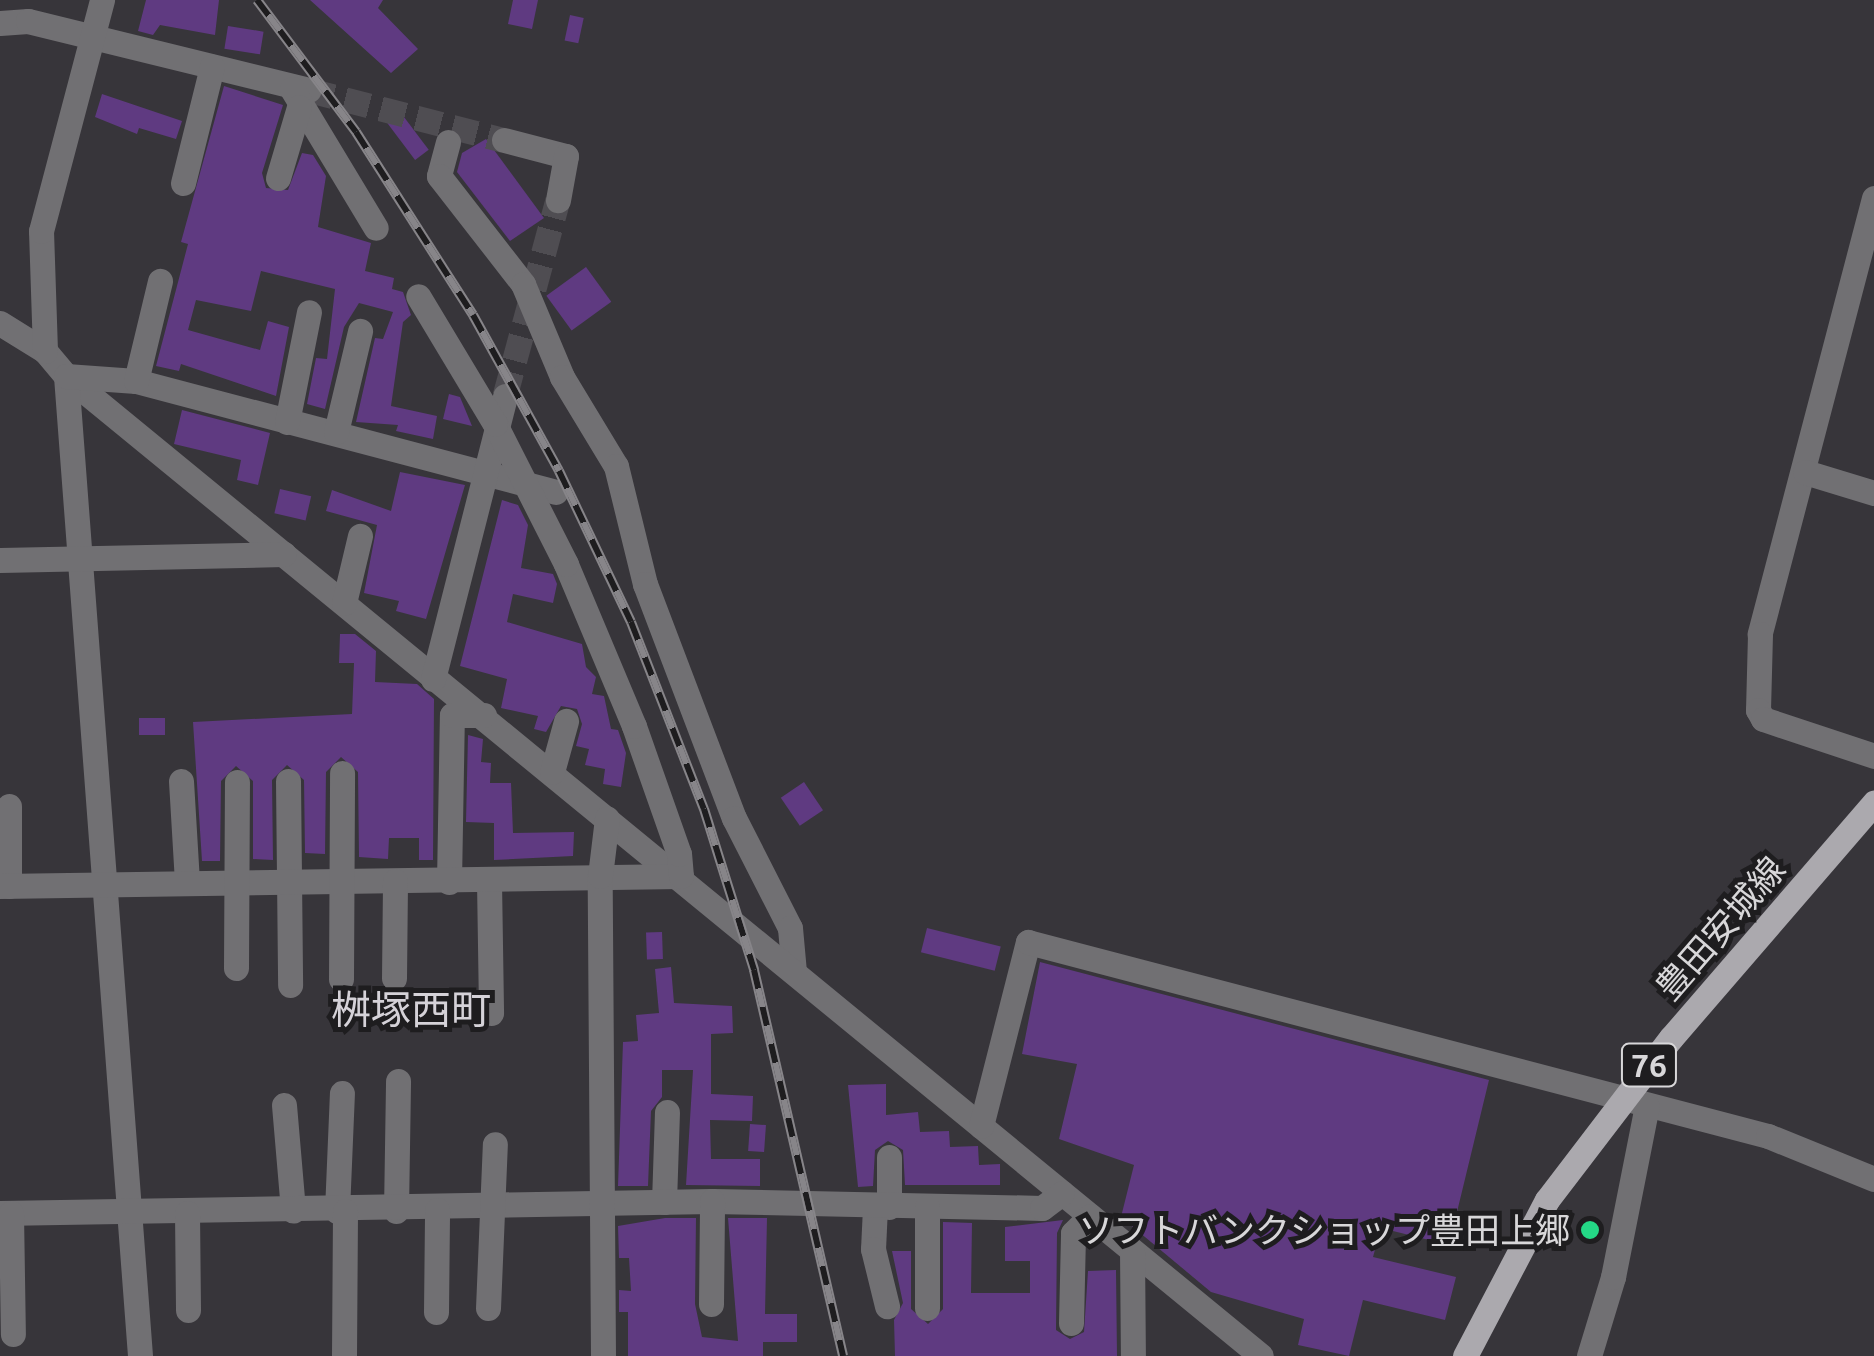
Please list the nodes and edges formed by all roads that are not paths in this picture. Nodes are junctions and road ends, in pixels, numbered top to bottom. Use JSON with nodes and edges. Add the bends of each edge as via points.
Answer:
{"nodes":[{"id":1,"x":102,"y":0,"type":"edge"},
{"id":2,"x":0,"y":23,"type":"edge"},
{"id":3,"x":94,"y":36,"type":"junction"},
{"id":4,"x":212,"y":67,"type":"junction"},
{"id":5,"x":300,"y":95,"type":"junction"},
{"id":6,"x":504,"y":140,"type":"tunnel mouth"},
{"id":7,"x":448,"y":142,"type":"dead end"},
{"id":8,"x":278,"y":178,"type":"dead end"},
{"id":9,"x":183,"y":183,"type":"dead end"},
{"id":10,"x":1874,"y":198,"type":"edge"},
{"id":11,"x":558,"y":200,"type":"tunnel mouth"},
{"id":12,"x":376,"y":228,"type":"dead end"},
{"id":13,"x":160,"y":281,"type":"dead end"},
{"id":14,"x":418,"y":296,"type":"dead end"},
{"id":15,"x":308,"y":312,"type":"dead end"},
{"id":16,"x":0,"y":324,"type":"edge"},
{"id":17,"x":360,"y":331,"type":"dead end"},
{"id":18,"x":44,"y":351,"type":"junction"},
{"id":19,"x":66,"y":376,"type":"junction"},
{"id":20,"x":136,"y":381,"type":"junction"},
{"id":21,"x":505,"y":396,"type":"tunnel mouth"},
{"id":22,"x":287,"y":422,"type":"junction"},
{"id":23,"x":495,"y":424,"type":"junction"},
{"id":24,"x":336,"y":432,"type":"junction"},
{"id":25,"x":484,"y":470,"type":"junction"},
{"id":26,"x":1805,"y":472,"type":"junction"},
{"id":27,"x":527,"y":486,"type":"junction"},
{"id":28,"x":556,"y":492,"type":"dead end"},
{"id":29,"x":1874,"y":493,"type":"edge"},
{"id":30,"x":360,"y":536,"type":"dead end"},
{"id":31,"x":284,"y":554,"type":"junction"},
{"id":32,"x":74,"y":556,"type":"junction"},
{"id":33,"x":0,"y":560,"type":"edge"},
{"id":34,"x":344,"y":603,"type":"junction"},
{"id":35,"x":433,"y":679,"type":"junction"},
{"id":36,"x":484,"y":715,"type":"junction"},
{"id":37,"x":566,"y":722,"type":"dead end"},
{"id":38,"x":1874,"y":756,"type":"edge"},
{"id":39,"x":552,"y":772,"type":"junction"},
{"id":40,"x":342,"y":773,"type":"dead end"},
{"id":41,"x":181,"y":781,"type":"dead end"},
{"id":42,"x":237,"y":782,"type":"dead end"},
{"id":43,"x":288,"y":782,"type":"dead end"},
{"id":44,"x":1874,"y":803,"type":"edge"},
{"id":45,"x":9,"y":806,"type":"dead end"},
{"id":46,"x":606,"y":818,"type":"junction"},
{"id":47,"x":600,"y":876,"type":"junction"},
{"id":48,"x":681,"y":876,"type":"junction"},
{"id":49,"x":293,"y":879,"type":"junction"},
{"id":50,"x":339,"y":880,"type":"junction"},
{"id":51,"x":234,"y":881,"type":"junction"},
{"id":52,"x":395,"y":881,"type":"junction"},
{"id":53,"x":489,"y":881,"type":"junction"},
{"id":54,"x":188,"y":882,"type":"junction"},
{"id":55,"x":449,"y":882,"type":"junction"},
{"id":56,"x":105,"y":885,"type":"junction"},
{"id":57,"x":4,"y":886,"type":"edge"},
{"id":58,"x":236,"y":968,"type":"dead end"},
{"id":59,"x":794,"y":972,"type":"junction"},
{"id":60,"x":394,"y":978,"type":"dead end"},
{"id":61,"x":340,"y":979,"type":"dead end"},
{"id":62,"x":290,"y":985,"type":"dead end"},
{"id":63,"x":491,"y":1013,"type":"dead end"},
{"id":64,"x":398,"y":1082,"type":"dead end"},
{"id":65,"x":342,"y":1093,"type":"dead end"},
{"id":66,"x":1622,"y":1099,"type":"junction"},
{"id":67,"x":284,"y":1105,"type":"dead end"},
{"id":68,"x":1647,"y":1106,"type":"junction"},
{"id":69,"x":667,"y":1112,"type":"dead end"},
{"id":70,"x":981,"y":1126,"type":"junction"},
{"id":71,"x":495,"y":1144,"type":"dead end"},
{"id":72,"x":889,"y":1157,"type":"dead end"},
{"id":73,"x":1874,"y":1180,"type":"edge"},
{"id":74,"x":1062,"y":1193,"type":"junction"},
{"id":75,"x":712,"y":1201,"type":"junction"},
{"id":76,"x":605,"y":1202,"type":"junction"},
{"id":77,"x":664,"y":1202,"type":"junction"},
{"id":78,"x":490,"y":1204,"type":"junction"},
{"id":79,"x":882,"y":1207,"type":"junction"},
{"id":80,"x":927,"y":1207,"type":"junction"},
{"id":81,"x":437,"y":1210,"type":"junction"},
{"id":82,"x":292,"y":1211,"type":"junction"},
{"id":83,"x":341,"y":1211,"type":"junction"},
{"id":84,"x":396,"y":1211,"type":"junction"},
{"id":85,"x":187,"y":1212,"type":"junction"},
{"id":86,"x":5,"y":1213,"type":"edge"},
{"id":87,"x":128,"y":1213,"type":"junction"},
{"id":88,"x":1090,"y":1216,"type":"junction"},
{"id":89,"x":1132,"y":1250,"type":"junction"},
{"id":90,"x":711,"y":1304,"type":"dead end"},
{"id":91,"x":887,"y":1306,"type":"dead end"},
{"id":92,"x":488,"y":1308,"type":"dead end"},
{"id":93,"x":927,"y":1308,"type":"dead end"},
{"id":94,"x":188,"y":1310,"type":"dead end"},
{"id":95,"x":436,"y":1312,"type":"dead end"},
{"id":96,"x":1071,"y":1323,"type":"dead end"},
{"id":97,"x":13,"y":1334,"type":"dead end"},
{"id":98,"x":140,"y":1356,"type":"edge"},
{"id":99,"x":344,"y":1356,"type":"edge"},
{"id":100,"x":603,"y":1356,"type":"edge"},
{"id":101,"x":1133,"y":1356,"type":"edge"},
{"id":102,"x":1261,"y":1356,"type":"edge"},
{"id":103,"x":1465,"y":1356,"type":"edge"},
{"id":104,"x":1590,"y":1356,"type":"edge"}],
"edges":[{"from":1,"to":3,"type":"street"},
{"from":2,"to":3,"type":"street","via":[[28,21]]},
{"from":3,"to":4,"type":"street"},
{"from":3,"to":18,"type":"street","via":[[40,231]]},
{"from":4,"to":5,"type":"street"},
{"from":4,"to":9,"type":"street"},
{"from":5,"to":8,"type":"street"},
{"from":5,"to":12,"type":"street"},
{"from":6,"to":11,"type":"street","via":[[566,156]]},
{"from":7,"to":59,"type":"street","via":[[439,176],[523,284],[562,377],[616,466],[645,584],[734,818],[790,928]]},
{"from":10,"to":26,"type":"street"},
{"from":13,"to":20,"type":"street"},
{"from":14,"to":23,"type":"street"},
{"from":15,"to":22,"type":"street"},
{"from":16,"to":18,"type":"street"},
{"from":17,"to":24,"type":"street"},
{"from":18,"to":19,"type":"street"},
{"from":19,"to":20,"type":"street"},
{"from":19,"to":31,"type":"street"},
{"from":19,"to":32,"type":"street"},
{"from":20,"to":22,"type":"street"},
{"from":21,"to":23,"type":"street"},
{"from":22,"to":24,"type":"street"},
{"from":23,"to":25,"type":"street"},
{"from":23,"to":27,"type":"street"},
{"from":24,"to":25,"type":"street"},
{"from":25,"to":27,"type":"street"},
{"from":25,"to":35,"type":"street"},
{"from":26,"to":29,"type":"street"},
{"from":26,"to":38,"type":"street","via":[[1760,634],[1758,710],[1763,719]]},
{"from":27,"to":28,"type":"street"},
{"from":27,"to":48,"type":"street","via":[[634,726],[680,854]]},
{"from":30,"to":34,"type":"street"},
{"from":31,"to":32,"type":"street"},
{"from":31,"to":34,"type":"street"},
{"from":32,"to":33,"type":"street"},
{"from":32,"to":56,"type":"street"},
{"from":34,"to":35,"type":"street"},
{"from":35,"to":36,"type":"street"},
{"from":36,"to":39,"type":"street"},
{"from":36,"to":55,"type":"street","via":[[452,715]]},
{"from":37,"to":39,"type":"street"},
{"from":39,"to":46,"type":"street"},
{"from":40,"to":50,"type":"street"},
{"from":41,"to":54,"type":"street"},
{"from":42,"to":51,"type":"street"},
{"from":43,"to":49,"type":"street"},
{"from":44,"to":66,"type":"main road","name":"豊田安城線","number":"76"},
{"from":45,"to":57,"type":"street"},
{"from":46,"to":47,"type":"street"},
{"from":46,"to":48,"type":"street"},
{"from":47,"to":48,"type":"street"},
{"from":47,"to":53,"type":"street"},
{"from":47,"to":76,"type":"street","via":[[610,1120]]},
{"from":48,"to":59,"type":"street"},
{"from":49,"to":50,"type":"street"},
{"from":49,"to":51,"type":"street"},
{"from":49,"to":62,"type":"street"},
{"from":50,"to":52,"type":"street"},
{"from":50,"to":61,"type":"street"},
{"from":51,"to":54,"type":"street"},
{"from":51,"to":58,"type":"street"},
{"from":52,"to":55,"type":"street"},
{"from":52,"to":60,"type":"street"},
{"from":53,"to":55,"type":"street"},
{"from":53,"to":63,"type":"street"},
{"from":54,"to":56,"type":"street"},
{"from":56,"to":57,"type":"street"},
{"from":56,"to":87,"type":"street"},
{"from":59,"to":70,"type":"street"},
{"from":64,"to":84,"type":"street"},
{"from":65,"to":83,"type":"street"},
{"from":66,"to":68,"type":"street"},
{"from":66,"to":70,"type":"street","via":[[1028,942]]},
{"from":66,"to":103,"type":"main road","name":"豊田安城線","number":"76","via":[[1521,1240]]},
{"from":67,"to":82,"type":"street"},
{"from":68,"to":73,"type":"street","via":[[1768,1136]]},
{"from":68,"to":104,"type":"street","via":[[1614,1277]]},
{"from":69,"to":77,"type":"street"},
{"from":70,"to":74,"type":"street"},
{"from":71,"to":78,"type":"street"},
{"from":72,"to":79,"type":"street"},
{"from":74,"to":80,"type":"street","via":[[1042,1208]]},
{"from":74,"to":88,"type":"street"},
{"from":75,"to":77,"type":"street"},
{"from":75,"to":79,"type":"street"},
{"from":75,"to":90,"type":"street"},
{"from":76,"to":77,"type":"street"},
{"from":76,"to":78,"type":"street"},
{"from":76,"to":100,"type":"street"},
{"from":78,"to":81,"type":"street"},
{"from":78,"to":92,"type":"street"},
{"from":79,"to":80,"type":"street"},
{"from":79,"to":91,"type":"street","via":[[873,1250]]},
{"from":80,"to":93,"type":"street"},
{"from":81,"to":84,"type":"street"},
{"from":81,"to":95,"type":"street"},
{"from":82,"to":83,"type":"street"},
{"from":82,"to":85,"type":"street"},
{"from":83,"to":84,"type":"street"},
{"from":83,"to":99,"type":"street"},
{"from":85,"to":87,"type":"street"},
{"from":85,"to":94,"type":"street"},
{"from":86,"to":87,"type":"street"},
{"from":86,"to":97,"type":"street"},
{"from":87,"to":98,"type":"street"},
{"from":88,"to":89,"type":"street"},
{"from":88,"to":96,"type":"street","via":[[1073,1232]]},
{"from":89,"to":101,"type":"street"},
{"from":89,"to":102,"type":"street"}]}
